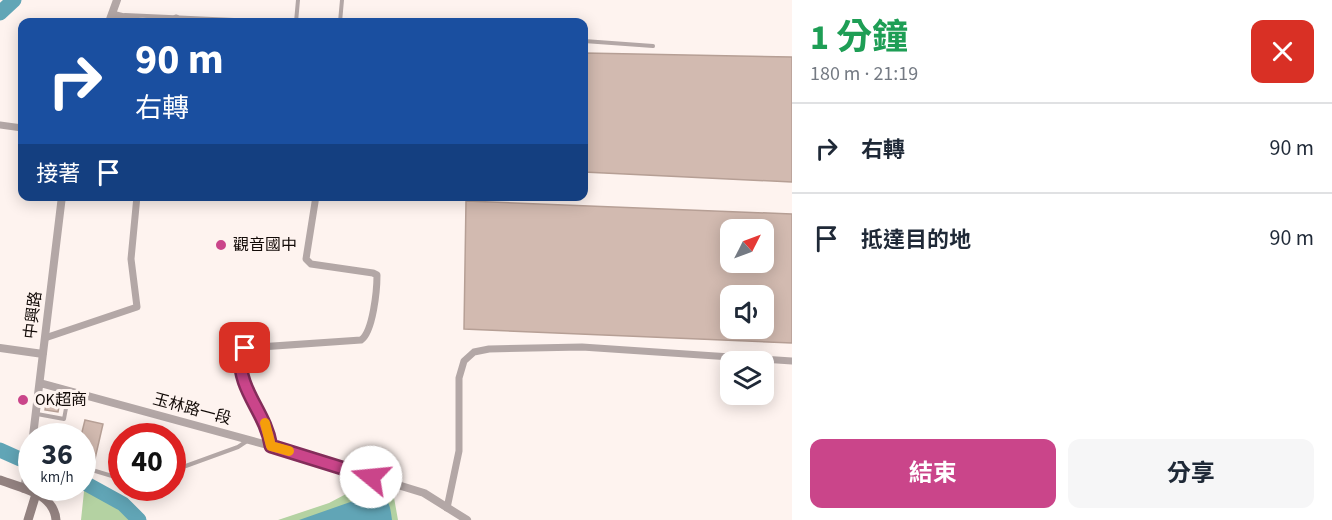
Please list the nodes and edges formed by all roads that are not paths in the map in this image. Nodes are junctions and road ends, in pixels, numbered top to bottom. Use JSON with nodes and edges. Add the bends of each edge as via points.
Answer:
{"nodes":[{"id":1,"x":117,"y":0,"type":"edge"},
{"id":2,"x":298,"y":0,"type":"edge"},
{"id":3,"x":342,"y":0,"type":"edge"},
{"id":4,"x":111,"y":18,"type":"edge"},
{"id":5,"x":296,"y":18,"type":"edge"},
{"id":6,"x":340,"y":18,"type":"edge"},
{"id":7,"x":588,"y":41,"type":"edge"},
{"id":8,"x":653,"y":46,"type":"dead end"},
{"id":9,"x":0,"y":125,"type":"edge"},
{"id":10,"x":18,"y":128,"type":"edge"},
{"id":11,"x":61,"y":201,"type":"edge"},
{"id":12,"x":137,"y":201,"type":"edge"},
{"id":13,"x":315,"y":201,"type":"edge"},
{"id":14,"x":45,"y":338,"type":"junction"},
{"id":15,"x":0,"y":348,"type":"edge"},
{"id":16,"x":43,"y":354,"type":"junction"},
{"id":17,"x":792,"y":361,"type":"edge"},
{"id":18,"x":40,"y":383,"type":"junction"},
{"id":19,"x":69,"y":391,"type":"junction"},
{"id":20,"x":36,"y":414,"type":"junction"},
{"id":21,"x":35,"y":423,"type":"edge"},
{"id":22,"x":248,"y":440,"type":"junction"},
{"id":23,"x":271,"y":446,"type":"junction"},
{"id":24,"x":186,"y":466,"type":"edge"},
{"id":25,"x":0,"y":480,"type":"edge"},
{"id":26,"x":18,"y":487,"type":"edge"},
{"id":27,"x":34,"y":501,"type":"edge"},
{"id":28,"x":48,"y":501,"type":"edge"},
{"id":29,"x":447,"y":508,"type":"junction"},
{"id":30,"x":28,"y":520,"type":"edge"},
{"id":31,"x":56,"y":520,"type":"edge"},
{"id":32,"x":467,"y":520,"type":"edge"}],
"edges":[{"from":1,"to":4,"type":"street"},
{"from":2,"to":5,"type":"lane"},
{"from":3,"to":6,"type":"lane"},
{"from":7,"to":8,"type":"lane"},
{"from":9,"to":10,"type":"street"},
{"from":11,"to":14,"type":"street","name":"中興路"},
{"from":12,"to":14,"type":"street","via":[[131,259],[137,307]]},
{"from":13,"to":23,"type":"street","via":[[306,259],[311,264],[373,273],[377,275],[377,286],[367,334],[360,340],[245,348],[240,352],[243,384],[268,428]]},
{"from":14,"to":16,"type":"street","name":"中興路"},
{"from":15,"to":16,"type":"street"},
{"from":16,"to":18,"type":"street","name":"中興路"},
{"from":17,"to":29,"type":"street","via":[[582,347],[474,352],[464,361],[459,378],[459,451]]},
{"from":18,"to":19,"type":"street","name":"玉林路一段"},
{"from":18,"to":20,"type":"street","name":"中興路"},
{"from":19,"to":20,"type":"lane","via":[[64,419]]},
{"from":19,"to":22,"type":"street","name":"玉林路一段"},
{"from":20,"to":21,"type":"street","name":"中興路"},
{"from":22,"to":23,"type":"street","name":"玉林路一段"},
{"from":22,"to":24,"type":"lane"},
{"from":23,"to":29,"type":"street","name":"玉林路一段","via":[[424,493]]},
{"from":25,"to":26,"type":"main road"},
{"from":27,"to":30,"type":"main road"},
{"from":28,"to":31,"type":"main road"},
{"from":29,"to":32,"type":"street","name":"玉林路一段"}]}
